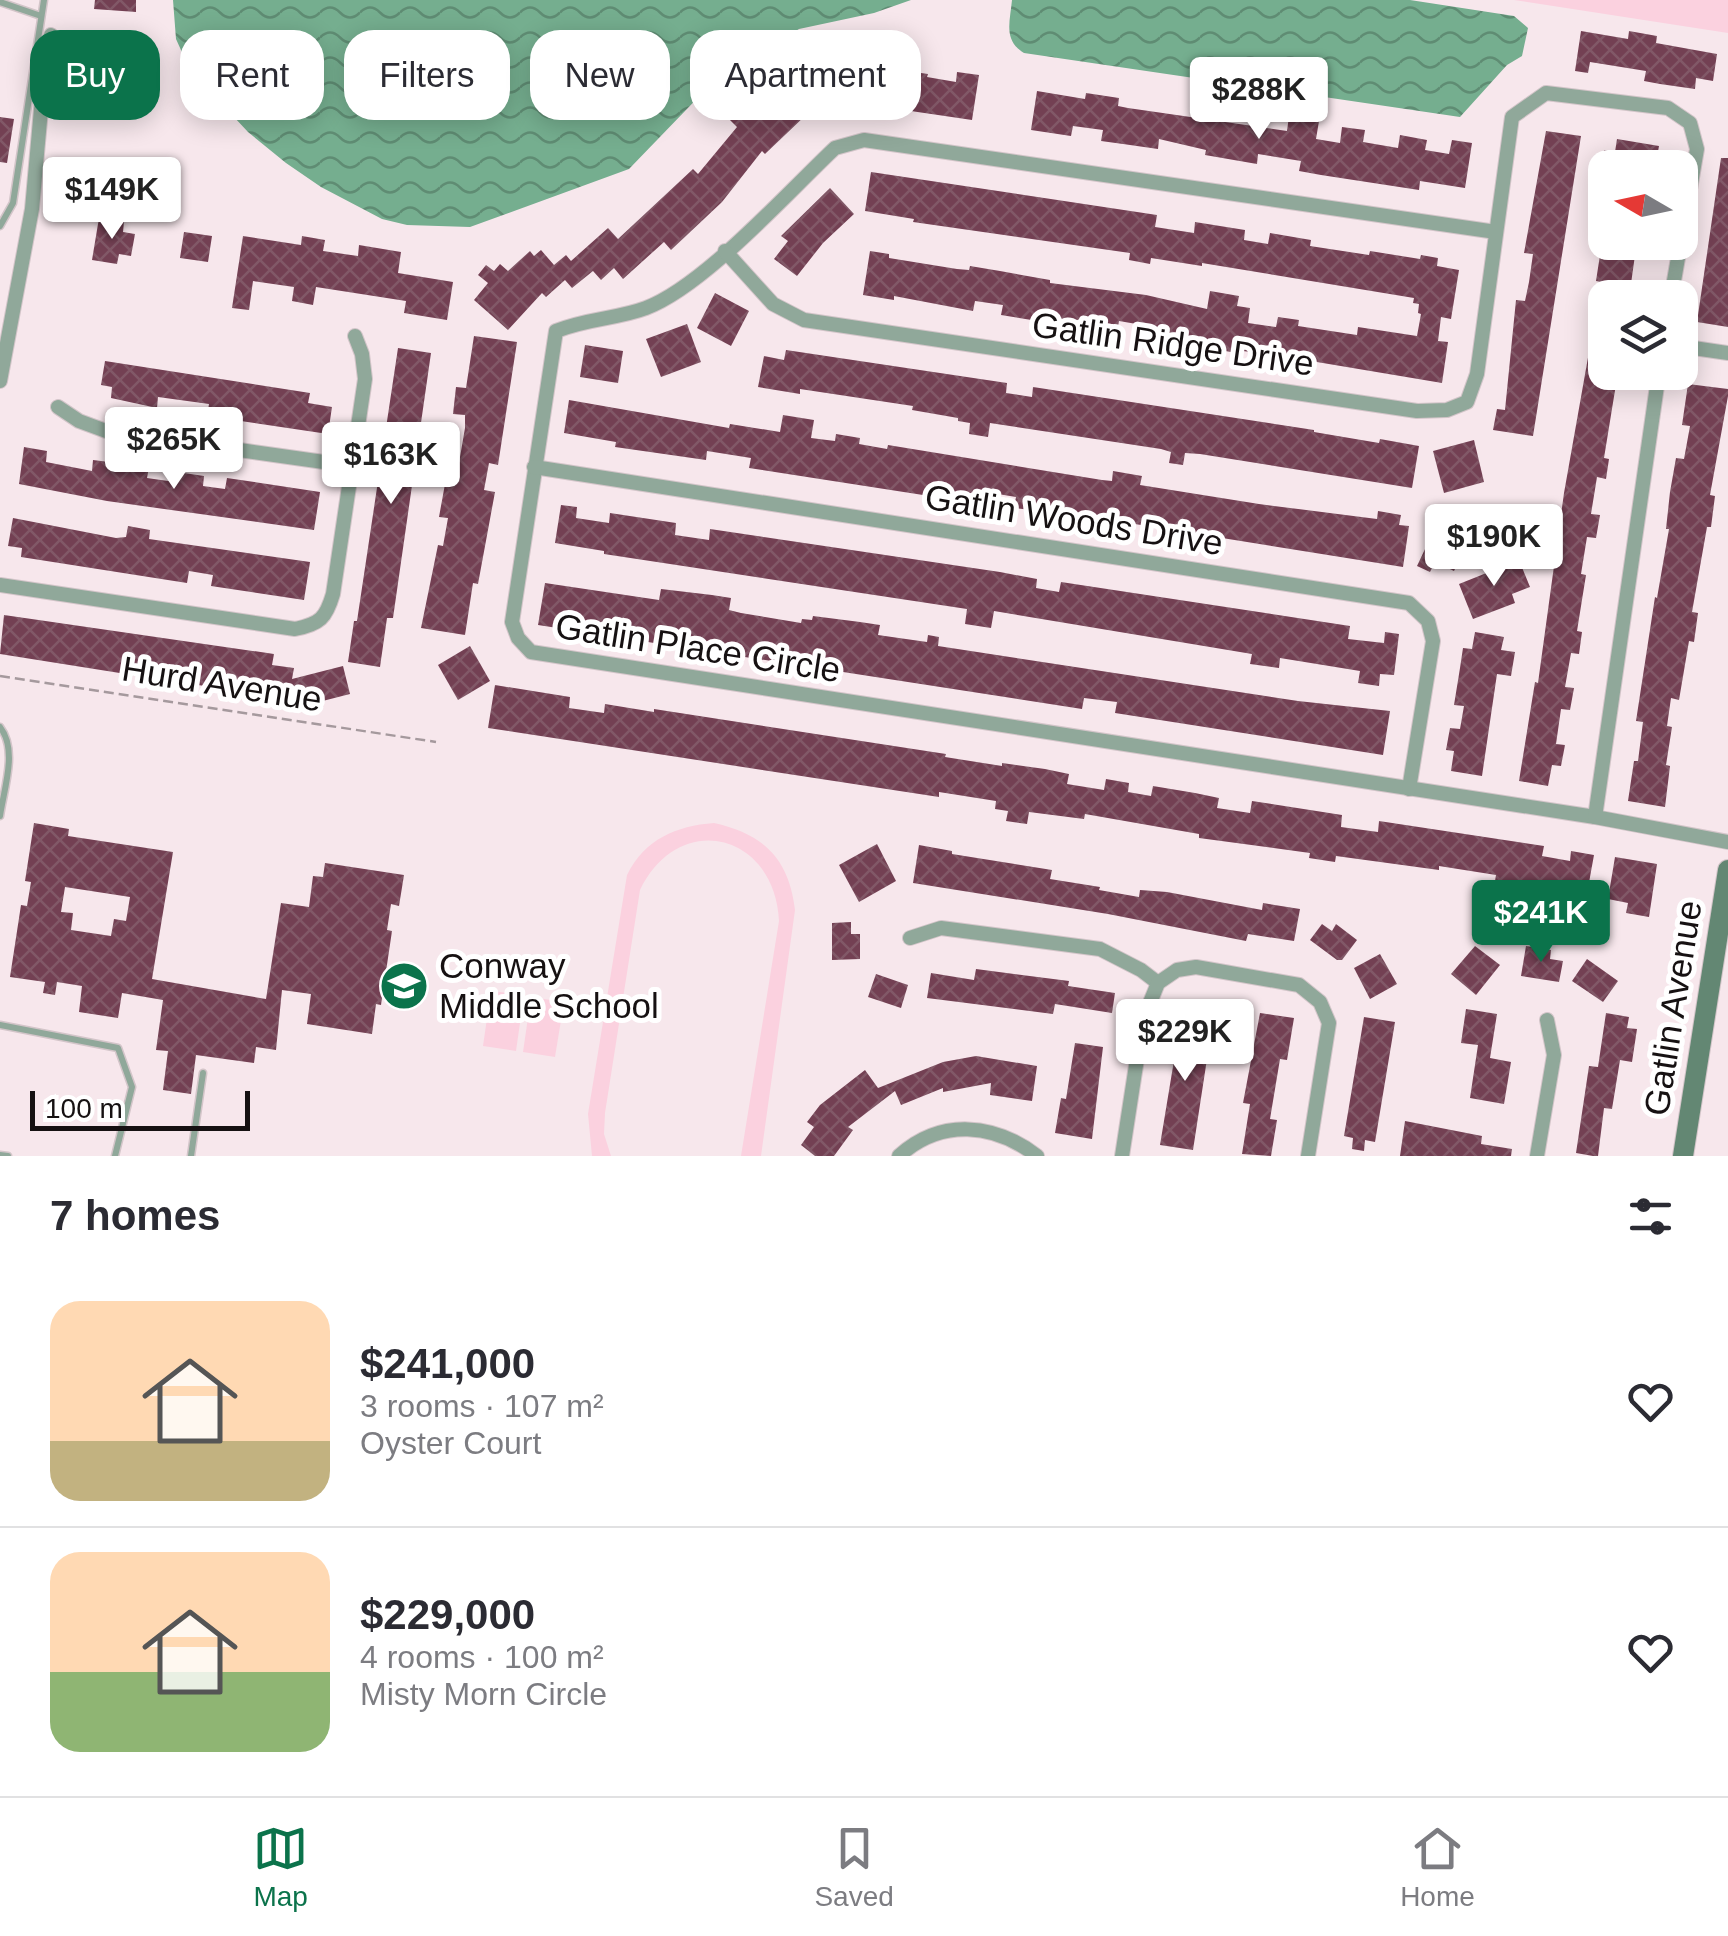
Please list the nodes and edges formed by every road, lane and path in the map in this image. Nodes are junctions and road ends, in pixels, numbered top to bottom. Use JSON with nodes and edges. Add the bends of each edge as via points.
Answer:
{"nodes":[{"id":1,"x":44,"y":0,"type":"edge"},
{"id":2,"x":0,"y":2,"type":"edge"},
{"id":3,"x":41,"y":16,"type":"junction"},
{"id":4,"x":40,"y":120,"type":"edge"},
{"id":5,"x":0,"y":225,"type":"edge"},
{"id":6,"x":1496,"y":232,"type":"junction"},
{"id":7,"x":726,"y":251,"type":"junction"},
{"id":8,"x":1674,"y":280,"type":"edge"},
{"id":9,"x":354,"y":336,"type":"dead end"},
{"id":10,"x":1698,"y":349,"type":"edge"},
{"id":11,"x":1728,"y":353,"type":"edge"},
{"id":12,"x":0,"y":381,"type":"edge"},
{"id":13,"x":1656,"y":390,"type":"edge"},
{"id":14,"x":58,"y":407,"type":"dead end"},
{"id":15,"x":352,"y":466,"type":"junction"},
{"id":16,"x":534,"y":466,"type":"junction"},
{"id":17,"x":0,"y":585,"type":"edge"},
{"id":18,"x":0,"y":676,"type":"edge"},
{"id":19,"x":0,"y":727,"type":"edge"},
{"id":20,"x":436,"y":742,"type":"dead end"},
{"id":21,"x":1410,"y":789,"type":"junction"},
{"id":22,"x":0,"y":816,"type":"edge"},
{"id":23,"x":1596,"y":817,"type":"junction"},
{"id":24,"x":1728,"y":842,"type":"edge"},
{"id":25,"x":1728,"y":870,"type":"edge"},
{"id":26,"x":910,"y":938,"type":"dead end"},
{"id":27,"x":1158,"y":983,"type":"junction"},
{"id":28,"x":1547,"y":1020,"type":"dead end"},
{"id":29,"x":0,"y":1025,"type":"edge"},
{"id":30,"x":203,"y":1073,"type":"dead end"},
{"id":31,"x":0,"y":1154,"type":"edge"},
{"id":32,"x":8,"y":1156,"type":"edge"},
{"id":33,"x":115,"y":1156,"type":"edge"},
{"id":34,"x":191,"y":1156,"type":"edge"},
{"id":35,"x":899,"y":1156,"type":"edge"},
{"id":36,"x":1037,"y":1156,"type":"edge"},
{"id":37,"x":1122,"y":1156,"type":"edge"},
{"id":38,"x":1308,"y":1156,"type":"edge"},
{"id":39,"x":1538,"y":1156,"type":"edge"},
{"id":40,"x":1683,"y":1156,"type":"edge"}],
"edges":[{"from":1,"to":3,"type":"lane"},
{"from":2,"to":3,"type":"lane"},
{"from":3,"to":5,"type":"lane","via":[[13,203]]},
{"from":4,"to":12,"type":"street","via":[[32,209]]},
{"from":6,"to":7,"type":"street","name":"Gatlin Place Circle","via":[[864,140],[835,148]]},
{"from":6,"to":7,"type":"street","name":"Gatlin Ridge Drive","via":[[1477,374],[1467,402],[1447,410],[804,320],[773,304]]},
{"from":6,"to":8,"type":"street","via":[[1512,117],[1530,102],[1546,93],[1668,108],[1690,123],[1698,148]]},
{"from":7,"to":16,"type":"street","name":"Gatlin Place Circle","via":[[678,292],[644,310],[556,331]]},
{"from":9,"to":15,"type":"street","via":[[365,380]]},
{"from":10,"to":11,"type":"street"},
{"from":13,"to":23,"type":"street"},
{"from":14,"to":15,"type":"street","via":[[106,430]]},
{"from":15,"to":17,"type":"street","via":[[333,594],[317,624],[295,629]]},
{"from":16,"to":21,"type":"street","name":"Gatlin Woods Drive","via":[[1409,603],[1428,621],[1433,641]]},
{"from":16,"to":21,"type":"street","name":"Gatlin Place Circle","via":[[512,622],[531,652]]},
{"from":18,"to":20,"type":"path","name":"Hurd Avenue"},
{"from":19,"to":22,"type":"lane","via":[[9,754]]},
{"from":21,"to":23,"type":"street","name":"Gatlin Place Circle"},
{"from":23,"to":24,"type":"street","name":"Gatlin Place Circle"},
{"from":25,"to":40,"type":"street","name":"Gatlin Avenue"},
{"from":26,"to":27,"type":"street","via":[[941,928],[1100,950]]},
{"from":27,"to":37,"type":"street","via":[[1143,1020]]},
{"from":27,"to":38,"type":"street","via":[[1196,967],[1299,985],[1320,1002],[1329,1023]]},
{"from":28,"to":39,"type":"street","via":[[1554,1055]]},
{"from":29,"to":33,"type":"lane","via":[[118,1048],[132,1087]]},
{"from":30,"to":34,"type":"lane"},
{"from":31,"to":32,"type":"lane"},
{"from":35,"to":36,"type":"street","via":[[942,1131],[984,1129]]}]}
